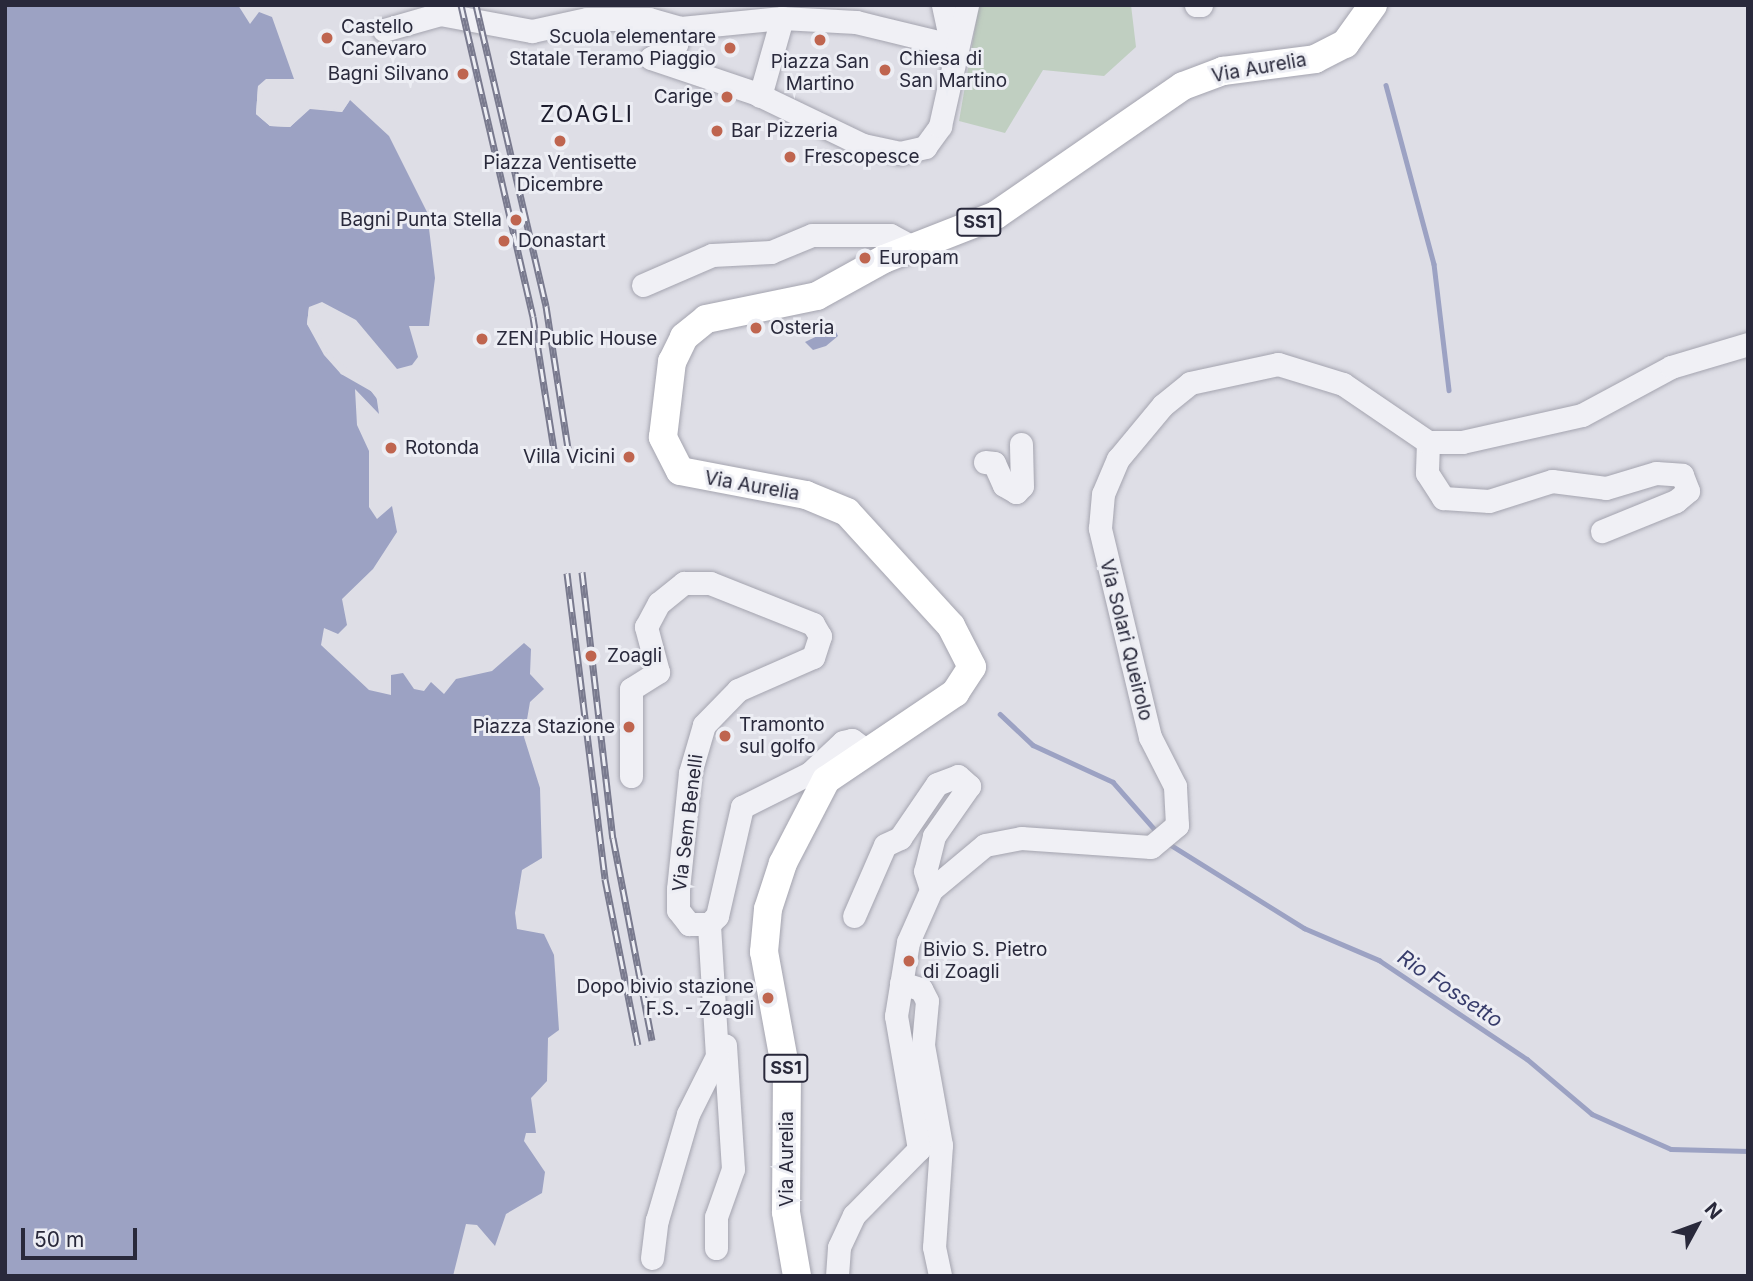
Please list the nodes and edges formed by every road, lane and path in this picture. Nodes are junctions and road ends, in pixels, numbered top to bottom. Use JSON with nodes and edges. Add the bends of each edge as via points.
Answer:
{"nodes":[{"id":1,"x":943,"y":5,"type":"edge"},
{"id":2,"x":967,"y":5,"type":"edge"},
{"id":3,"x":1373,"y":5,"type":"edge"},
{"id":4,"x":782,"y":18,"type":"junction"},
{"id":5,"x":681,"y":28,"type":"junction"},
{"id":6,"x":384,"y":30,"type":"dead end"},
{"id":7,"x":952,"y":52,"type":"junction"},
{"id":8,"x":760,"y":96,"type":"junction"},
{"id":9,"x":916,"y":249,"type":"junction"},
{"id":10,"x":643,"y":285,"type":"dead end"},
{"id":11,"x":1748,"y":344,"type":"edge"},
{"id":12,"x":1428,"y":442,"type":"junction"},
{"id":13,"x":1021,"y":444,"type":"dead end"},
{"id":14,"x":985,"y":462,"type":"dead end"},
{"id":15,"x":1602,"y":531,"type":"dead end"},
{"id":16,"x":864,"y":749,"type":"junction"},
{"id":17,"x":631,"y":776,"type":"dead end"},
{"id":18,"x":931,"y":890,"type":"junction"},
{"id":19,"x":854,"y":916,"type":"dead end"},
{"id":20,"x":709,"y":925,"type":"junction"},
{"id":21,"x":901,"y":983,"type":"junction"},
{"id":22,"x":718,"y":1022,"type":"junction"},
{"id":23,"x":716,"y":1248,"type":"dead end"},
{"id":24,"x":652,"y":1258,"type":"dead end"},
{"id":25,"x":797,"y":1276,"type":"edge"},
{"id":26,"x":837,"y":1276,"type":"edge"},
{"id":27,"x":940,"y":1276,"type":"edge"}],
"edges":[{"from":1,"to":7,"type":"street"},
{"from":2,"to":7,"type":"street","via":[[964,41]]},
{"from":3,"to":9,"type":"main road","name":"Via Aurelia","number":"SS1","via":[[1345,44],[1315,58],[1223,71],[1183,86],[996,215]]},
{"from":4,"to":5,"type":"street"},
{"from":4,"to":7,"type":"street","via":[[856,22]]},
{"from":4,"to":8,"type":"street"},
{"from":5,"to":6,"type":"street","via":[[649,19],[587,19],[532,31],[440,14]]},
{"from":5,"to":8,"type":"street","via":[[676,44],[651,58]]},
{"from":7,"to":8,"type":"street","via":[[940,126],[925,147],[900,153],[863,145]]},
{"from":9,"to":10,"type":"street","via":[[890,235],[812,235],[771,252],[712,256]]},
{"from":9,"to":16,"type":"main road","name":"Via Aurelia","number":"SS1","via":[[817,296],[706,319],[684,337],[672,362],[663,437],[680,471],[806,495],[847,512],[961,641],[972,667],[967,681]]},
{"from":11,"to":12,"type":"street","via":[[1671,366],[1582,415],[1462,443]]},
{"from":12,"to":15,"type":"street","via":[[1427,473],[1443,498],[1489,501],[1552,481],[1606,488],[1657,473],[1682,475],[1688,491]]},
{"from":12,"to":18,"type":"street","name":"Via Solari Queirolo","via":[[1343,384],[1278,364],[1190,383],[1118,458],[1103,494],[1100,528],[1150,737],[1181,810],[1161,842],[1021,838],[997,843],[952,867]]},
{"from":13,"to":14,"type":"street","via":[[1021,486],[1016,492],[1004,485],[994,463]]},
{"from":16,"to":20,"type":"street","via":[[852,740],[843,742],[810,773],[742,807],[717,916]]},
{"from":16,"to":25,"type":"main road","name":"Via Aurelia","number":"SS1","via":[[826,779],[783,863],[768,909],[764,952],[787,1077],[786,1212]]},
{"from":17,"to":20,"type":"street","name":"Via Sem Benelli","via":[[631,690],[658,672],[646,627],[659,603],[684,583],[710,583],[813,624],[820,636],[813,657],[738,690],[704,725],[690,772],[678,910],[689,924]]},
{"from":18,"to":19,"type":"street","via":[[925,872],[934,836],[969,786],[958,776],[929,791],[900,838],[885,845]]},
{"from":18,"to":21,"type":"street","name":"Via Solari Queirolo","via":[[908,942]]},
{"from":20,"to":22,"type":"street"},
{"from":21,"to":26,"type":"street","name":"Via Solari Queirolo","via":[[896,1016],[919,1149],[854,1215],[839,1247]]},
{"from":21,"to":27,"type":"street","via":[[921,989],[927,1001],[923,1045],[941,1145],[934,1247]]},
{"from":22,"to":23,"type":"street","via":[[728,1063],[733,1169],[716,1217]]},
{"from":22,"to":24,"type":"street","via":[[717,1056],[688,1115],[659,1212]]}]}
